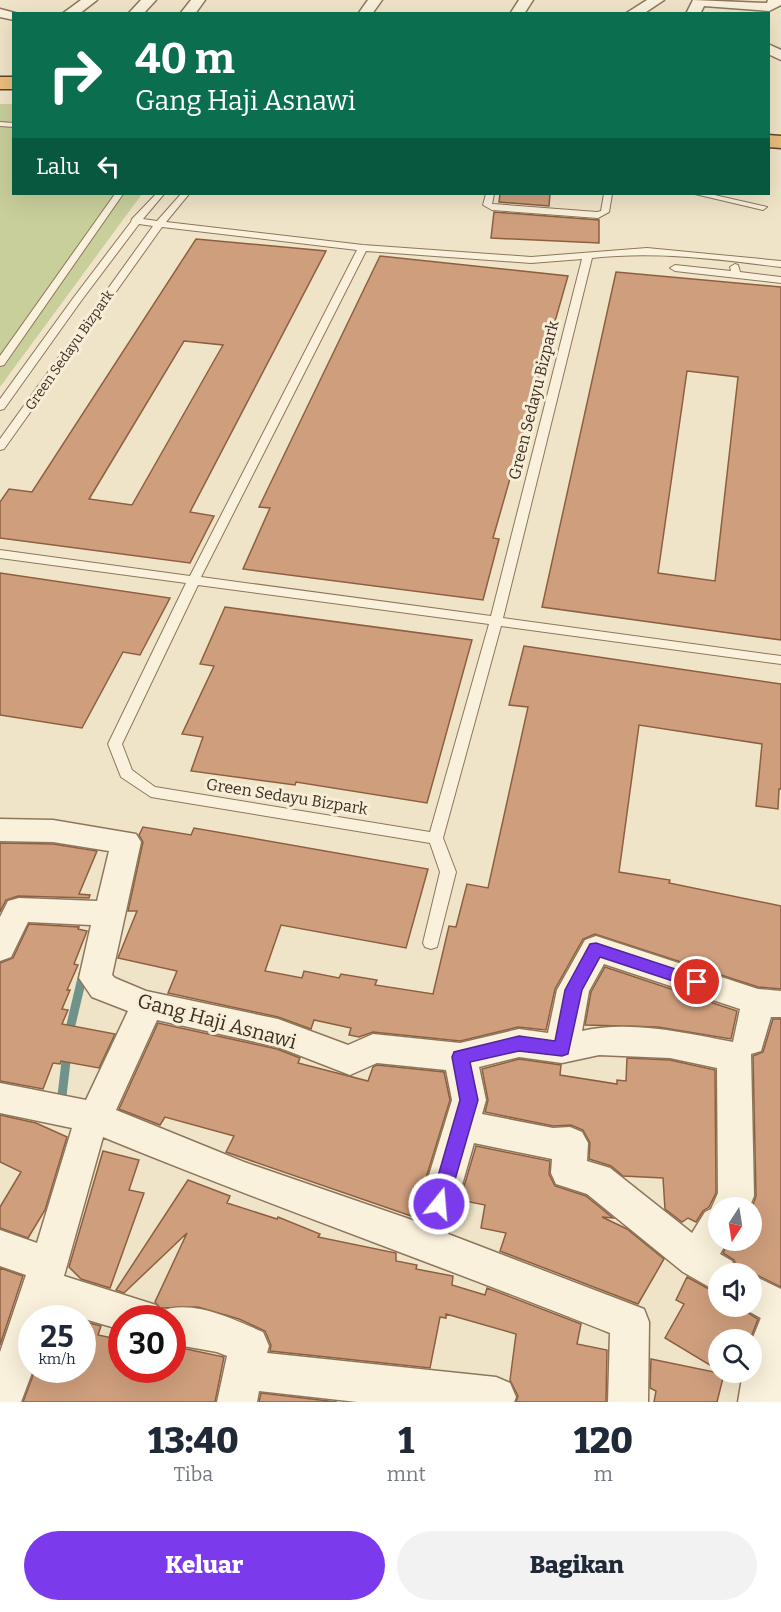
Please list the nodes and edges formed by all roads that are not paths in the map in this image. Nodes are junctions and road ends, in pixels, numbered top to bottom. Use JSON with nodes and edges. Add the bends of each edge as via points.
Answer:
{"nodes":[{"id":1,"x":90,"y":0,"type":"edge"},
{"id":2,"x":149,"y":0,"type":"edge"},
{"id":3,"x":198,"y":0,"type":"edge"},
{"id":4,"x":775,"y":0,"type":"edge"},
{"id":5,"x":648,"y":1,"type":"edge"},
{"id":6,"x":72,"y":12,"type":"edge"},
{"id":7,"x":137,"y":12,"type":"edge"},
{"id":8,"x":189,"y":12,"type":"edge"},
{"id":9,"x":620,"y":12,"type":"edge"},
{"id":10,"x":634,"y":12,"type":"edge"},
{"id":11,"x":694,"y":12,"type":"edge"},
{"id":12,"x":118,"y":195,"type":"edge"},
{"id":13,"x":159,"y":195,"type":"edge"},
{"id":14,"x":184,"y":195,"type":"edge"},
{"id":15,"x":490,"y":195,"type":"edge"},
{"id":16,"x":608,"y":195,"type":"edge"},
{"id":17,"x":704,"y":195,"type":"edge"},
{"id":18,"x":763,"y":207,"type":"dead end"},
{"id":19,"x":135,"y":221,"type":"junction"},
{"id":20,"x":159,"y":224,"type":"junction"},
{"id":21,"x":363,"y":248,"type":"junction"},
{"id":22,"x":587,"y":258,"type":"junction"},
{"id":23,"x":735,"y":259,"type":"junction"},
{"id":24,"x":781,"y":264,"type":"edge"},
{"id":25,"x":675,"y":268,"type":"dead end"},
{"id":26,"x":736,"y":274,"type":"junction"},
{"id":27,"x":781,"y":280,"type":"edge"},
{"id":28,"x":0,"y":363,"type":"edge"},
{"id":29,"x":0,"y":407,"type":"edge"},
{"id":30,"x":0,"y":447,"type":"edge"},
{"id":31,"x":0,"y":554,"type":"edge"},
{"id":32,"x":194,"y":580,"type":"junction"},
{"id":33,"x":496,"y":621,"type":"junction"},
{"id":34,"x":781,"y":660,"type":"edge"},
{"id":35,"x":0,"y":830,"type":"edge"},
{"id":36,"x":436,"y":838,"type":"junction"},
{"id":37,"x":101,"y":914,"type":"junction"},
{"id":38,"x":431,"y":943,"type":"dead end"},
{"id":39,"x":0,"y":948,"type":"edge"},
{"id":40,"x":769,"y":1003,"type":"edge"},
{"id":41,"x":146,"y":1006,"type":"junction"},
{"id":42,"x":749,"y":1041,"type":"dead end"},
{"id":43,"x":562,"y":1049,"type":"junction"},
{"id":44,"x":460,"y":1057,"type":"junction"},
{"id":45,"x":0,"y":1098,"type":"edge"},
{"id":46,"x":78,"y":1119,"type":"junction"},
{"id":47,"x":463,"y":1125,"type":"junction"},
{"id":48,"x":735,"y":1197,"type":"edge"},
{"id":49,"x":427,"y":1244,"type":"junction"},
{"id":50,"x":0,"y":1248,"type":"edge"},
{"id":51,"x":711,"y":1251,"type":"edge"},
{"id":52,"x":707,"y":1266,"type":"edge"},
{"id":53,"x":38,"y":1297,"type":"edge"},
{"id":54,"x":762,"y":1299,"type":"edge"},
{"id":55,"x":781,"y":1310,"type":"edge"},
{"id":56,"x":108,"y":1311,"type":"edge"},
{"id":57,"x":781,"y":1326,"type":"edge"},
{"id":58,"x":186,"y":1327,"type":"edge"},
{"id":59,"x":240,"y":1386,"type":"edge"},
{"id":60,"x":496,"y":1397,"type":"dead end"},
{"id":61,"x":1,"y":1402,"type":"edge"},
{"id":62,"x":628,"y":1402,"type":"edge"},
{"id":63,"x":763,"y":1402,"type":"edge"}],
"edges":[{"from":1,"to":6,"type":"street"},
{"from":2,"to":7,"type":"street"},
{"from":3,"to":8,"type":"street"},
{"from":4,"to":11,"type":"street","via":[[769,7],[699,1]]},
{"from":5,"to":9,"type":"street"},
{"from":5,"to":10,"type":"street"},
{"from":12,"to":28,"type":"lane"},
{"from":13,"to":19,"type":"lane","name":"Green Sedayu Bizpark"},
{"from":14,"to":20,"type":"lane","name":"Green Sedayu Bizpark"},
{"from":15,"to":16,"type":"lane","via":[[487,205],[492,207],[598,215],[605,212]]},
{"from":17,"to":18,"type":"lane"},
{"from":19,"to":20,"type":"lane"},
{"from":19,"to":29,"type":"lane","name":"Green Sedayu Bizpark"},
{"from":20,"to":21,"type":"lane"},
{"from":20,"to":30,"type":"lane","name":"Green Sedayu Bizpark"},
{"from":21,"to":22,"type":"lane","via":[[531,260]]},
{"from":21,"to":32,"type":"lane","name":"Green Sedayu Bizpark"},
{"from":22,"to":23,"type":"lane","via":[[648,251]]},
{"from":22,"to":33,"type":"lane","name":"Green Sedayu Bizpark"},
{"from":23,"to":24,"type":"lane"},
{"from":23,"to":26,"type":"lane"},
{"from":25,"to":26,"type":"lane"},
{"from":26,"to":27,"type":"lane"},
{"from":31,"to":32,"type":"lane"},
{"from":32,"to":33,"type":"lane"},
{"from":32,"to":36,"type":"lane","name":"Green Sedayu Bizpark","via":[[116,744],[126,773],[151,792]]},
{"from":33,"to":34,"type":"lane"},
{"from":33,"to":36,"type":"lane","name":"Green Sedayu Bizpark"},
{"from":35,"to":37,"type":"street","name":"Gang Haji Asnawi","via":[[53,831],[115,840]]},
{"from":36,"to":38,"type":"lane","via":[[448,872]]},
{"from":37,"to":39,"type":"street","via":[[20,910]]},
{"from":37,"to":41,"type":"street","name":"Gang Haji Asnawi","via":[[96,982]]},
{"from":40,"to":42,"type":"street"},
{"from":40,"to":43,"type":"street","via":[[596,949],[573,990]]},
{"from":41,"to":44,"type":"street","name":"Gang Haji Asnawi","via":[[270,1031],[350,1061],[372,1048]]},
{"from":41,"to":46,"type":"street","via":[[135,1036]]},
{"from":43,"to":44,"type":"street","name":"Gang Haji Asnawi","via":[[519,1043]]},
{"from":43,"to":48,"type":"street","name":"Gang Haji Asnawi","via":[[599,1041],[670,1044],[735,1057]]},
{"from":44,"to":47,"type":"street","via":[[469,1100]]},
{"from":45,"to":46,"type":"street"},
{"from":46,"to":49,"type":"street"},
{"from":46,"to":53,"type":"street"},
{"from":47,"to":49,"type":"street"},
{"from":47,"to":52,"type":"street","via":[[553,1144],[570,1143],[569,1173],[597,1180]]},
{"from":49,"to":62,"type":"street","via":[[630,1322]]},
{"from":50,"to":53,"type":"street"},
{"from":51,"to":52,"type":"street"},
{"from":53,"to":56,"type":"street"},
{"from":53,"to":61,"type":"street"},
{"from":54,"to":55,"type":"street"},
{"from":57,"to":63,"type":"street","via":[[770,1353]]},
{"from":58,"to":59,"type":"street","via":[[219,1333],[249,1346]]},
{"from":59,"to":60,"type":"street"}]}
